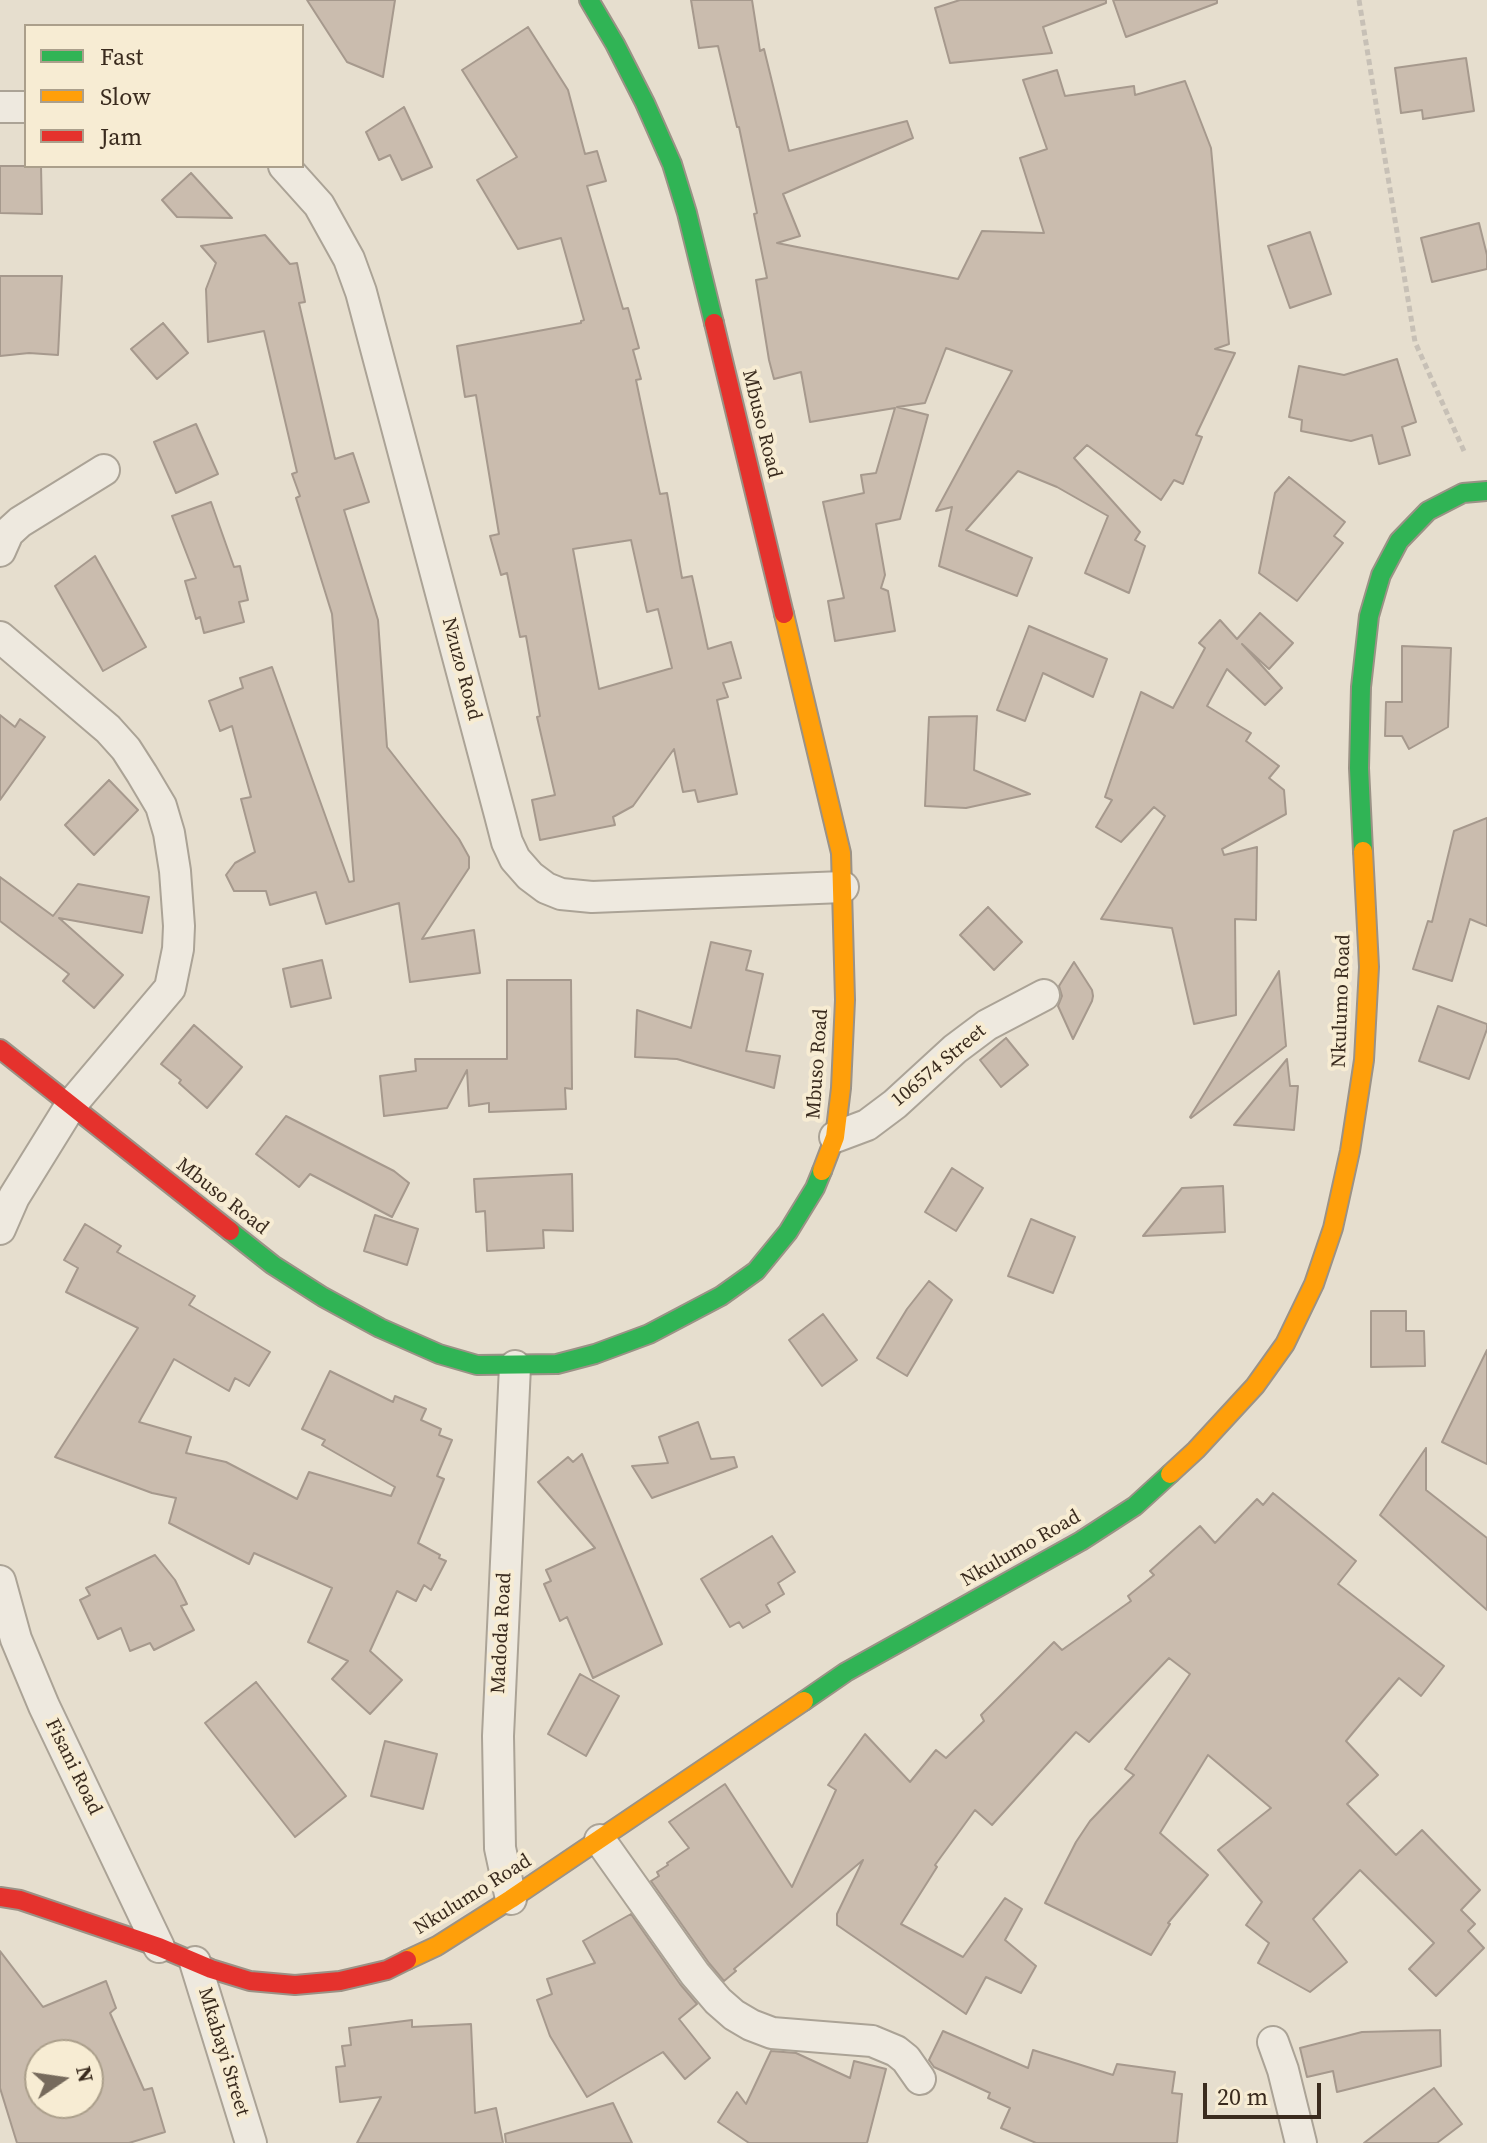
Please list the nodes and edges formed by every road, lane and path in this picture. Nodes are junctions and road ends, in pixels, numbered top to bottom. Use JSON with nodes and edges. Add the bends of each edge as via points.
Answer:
{"nodes":[{"id":1,"x":589,"y":0,"type":"edge"},
{"id":2,"x":1359,"y":0,"type":"edge"},
{"id":3,"x":0,"y":107,"type":"edge"},
{"id":4,"x":24,"y":107,"type":"edge"},
{"id":5,"x":286,"y":168,"type":"edge"},
{"id":6,"x":104,"y":470,"type":"dead end"},
{"id":7,"x":1484,"y":492,"type":"edge"},
{"id":8,"x":0,"y":551,"type":"edge"},
{"id":9,"x":0,"y":637,"type":"edge"},
{"id":10,"x":843,"y":887,"type":"junction"},
{"id":11,"x":1044,"y":995,"type":"dead end"},
{"id":12,"x":0,"y":1049,"type":"edge"},
{"id":13,"x":71,"y":1105,"type":"junction"},
{"id":14,"x":835,"y":1137,"type":"junction"},
{"id":15,"x":0,"y":1229,"type":"edge"},
{"id":16,"x":515,"y":1366,"type":"junction"},
{"id":17,"x":0,"y":1581,"type":"edge"},
{"id":18,"x":600,"y":1840,"type":"junction"},
{"id":19,"x":0,"y":1897,"type":"edge"},
{"id":20,"x":511,"y":1899,"type":"junction"},
{"id":21,"x":159,"y":1947,"type":"junction"},
{"id":22,"x":195,"y":1962,"type":"junction"},
{"id":23,"x":1273,"y":2042,"type":"dead end"},
{"id":24,"x":920,"y":2079,"type":"dead end"},
{"id":25,"x":251,"y":2143,"type":"edge"},
{"id":26,"x":1301,"y":2143,"type":"edge"}],
"edges":[{"from":1,"to":10,"type":"street","name":"Mbuso Road","via":[[645,103],[687,213],[836,828]]},
{"from":2,"to":7,"type":"path","via":[[1415,342]]},
{"from":3,"to":4,"type":"street"},
{"from":5,"to":10,"type":"street","name":"Nzuzo Road","via":[[319,205],[361,292],[515,859],[546,888],[592,897]]},
{"from":6,"to":8,"type":"street","via":[[20,522]]},
{"from":7,"to":18,"type":"street","name":"Nkulumo Road","via":[[1463,493],[1428,511],[1399,541],[1381,575],[1369,616],[1359,768],[1369,967],[1364,1060],[1333,1228],[1285,1344],[1255,1386],[1196,1450],[1135,1506],[846,1672]]},
{"from":9,"to":13,"type":"street","via":[[126,749],[161,806],[175,871],[179,926],[170,988]]},
{"from":10,"to":14,"type":"street","name":"Mbuso Road","via":[[845,1000]]},
{"from":11,"to":14,"type":"street","name":"106574 Street","via":[[987,1025],[867,1125]]},
{"from":12,"to":13,"type":"street","name":"Mbuso Road"},
{"from":13,"to":15,"type":"street"},
{"from":13,"to":16,"type":"street","name":"Mbuso Road","via":[[273,1265],[323,1297],[439,1354],[477,1365]]},
{"from":14,"to":16,"type":"street","name":"Mbuso Road","via":[[815,1188],[756,1271],[649,1334],[557,1364]]},
{"from":16,"to":20,"type":"street","name":"Madoda Road","via":[[498,1736],[500,1848]]},
{"from":17,"to":21,"type":"street","name":"Fisani Road","via":[[16,1639],[44,1706]]},
{"from":18,"to":20,"type":"street","name":"Nkulumo Road"},
{"from":18,"to":24,"type":"street","via":[[695,1974],[734,2015],[772,2033],[872,2041],[896,2051]]},
{"from":19,"to":21,"type":"street","name":"Nkulumo Road"},
{"from":20,"to":22,"type":"street","name":"Nkulumo Road","via":[[437,1946],[387,1970],[340,1981],[250,1981]]},
{"from":21,"to":22,"type":"street","name":"Nkulumo Road"},
{"from":22,"to":25,"type":"street","name":"Mkabayi Street"},
{"from":23,"to":26,"type":"street"}]}
